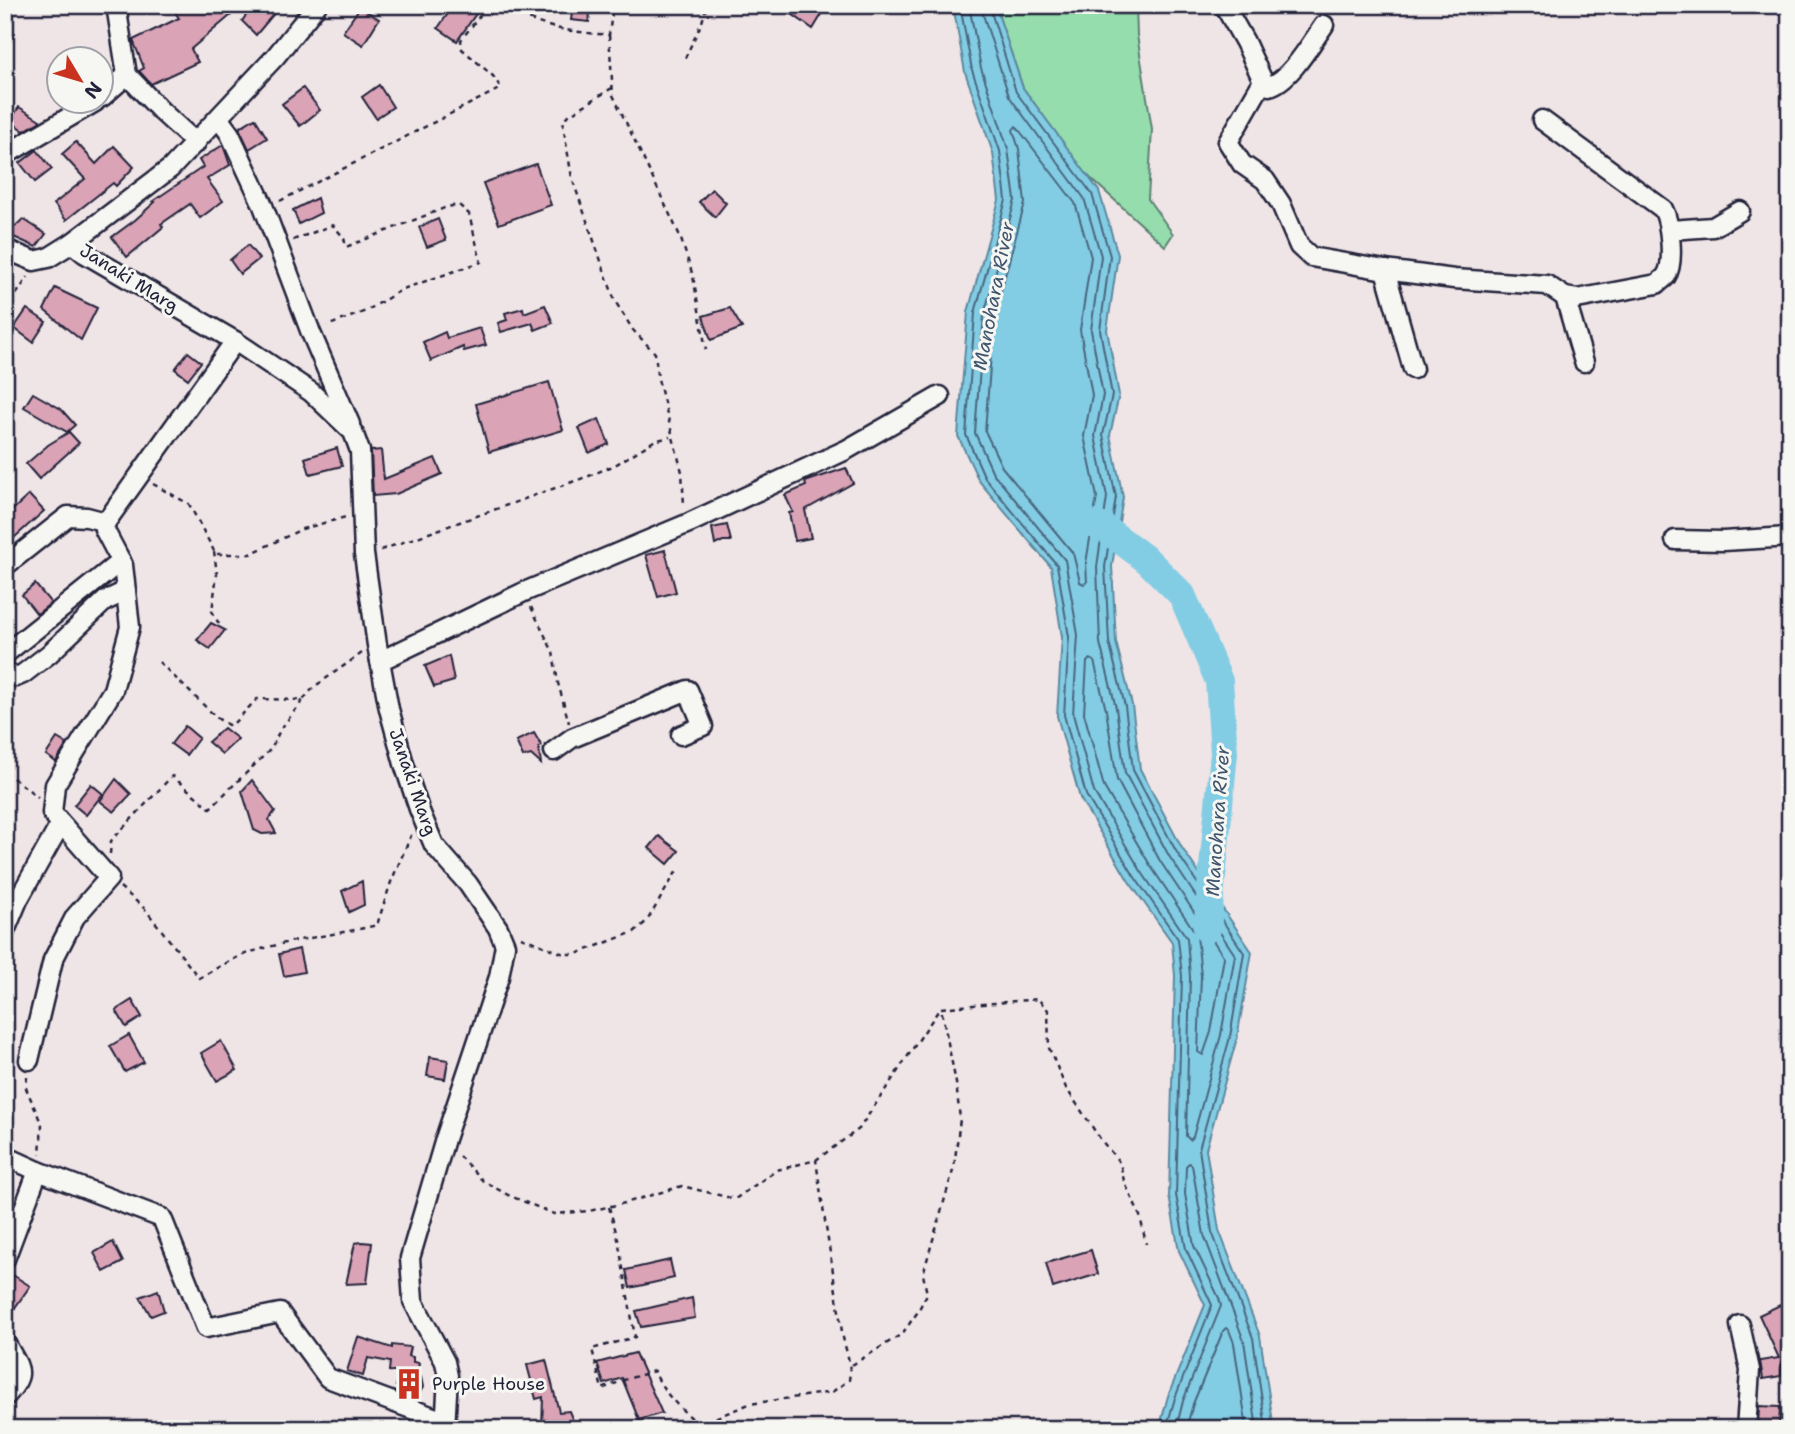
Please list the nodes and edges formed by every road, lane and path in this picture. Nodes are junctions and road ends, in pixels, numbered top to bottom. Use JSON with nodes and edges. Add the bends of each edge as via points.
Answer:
{"nodes":[{"id":1,"x":116,"y":5,"type":"edge"},
{"id":2,"x":317,"y":5,"type":"edge"},
{"id":3,"x":488,"y":5,"type":"edge"},
{"id":4,"x":503,"y":5,"type":"edge"},
{"id":5,"x":613,"y":5,"type":"edge"},
{"id":6,"x":707,"y":5,"type":"edge"},
{"id":7,"x":1224,"y":5,"type":"edge"},
{"id":8,"x":1324,"y":25,"type":"dead end"},
{"id":9,"x":609,"y":34,"type":"junction"},
{"id":10,"x":685,"y":58,"type":"dead end"},
{"id":11,"x":127,"y":75,"type":"junction"},
{"id":12,"x":1263,"y":81,"type":"junction"},
{"id":13,"x":116,"y":85,"type":"edge"},
{"id":14,"x":612,"y":88,"type":"junction"},
{"id":15,"x":70,"y":116,"type":"edge"},
{"id":16,"x":219,"y":119,"type":"junction"},
{"id":17,"x":1542,"y":120,"type":"dead end"},
{"id":18,"x":196,"y":143,"type":"junction"},
{"id":19,"x":5,"y":155,"type":"edge"},
{"id":20,"x":264,"y":210,"type":"junction"},
{"id":21,"x":1740,"y":211,"type":"dead end"},
{"id":22,"x":1670,"y":230,"type":"junction"},
{"id":23,"x":72,"y":243,"type":"junction"},
{"id":24,"x":279,"y":246,"type":"junction"},
{"id":25,"x":5,"y":249,"type":"edge"},
{"id":26,"x":34,"y":261,"type":"junction"},
{"id":27,"x":1385,"y":270,"type":"junction"},
{"id":28,"x":1565,"y":297,"type":"junction"},
{"id":29,"x":5,"y":311,"type":"edge"},
{"id":30,"x":311,"y":333,"type":"junction"},
{"id":31,"x":235,"y":341,"type":"junction"},
{"id":32,"x":706,"y":350,"type":"dead end"},
{"id":33,"x":1584,"y":362,"type":"dead end"},
{"id":34,"x":1413,"y":369,"type":"dead end"},
{"id":35,"x":940,"y":396,"type":"dead end"},
{"id":36,"x":353,"y":432,"type":"junction"},
{"id":37,"x":672,"y":436,"type":"junction"},
{"id":38,"x":140,"y":474,"type":"junction"},
{"id":39,"x":364,"y":515,"type":"junction"},
{"id":40,"x":106,"y":522,"type":"junction"},
{"id":41,"x":689,"y":523,"type":"junction"},
{"id":42,"x":1790,"y":537,"type":"edge"},
{"id":43,"x":1675,"y":540,"type":"dead end"},
{"id":44,"x":214,"y":551,"type":"junction"},
{"id":45,"x":364,"y":554,"type":"junction"},
{"id":46,"x":121,"y":561,"type":"junction"},
{"id":47,"x":5,"y":566,"type":"edge"},
{"id":48,"x":126,"y":591,"type":"junction"},
{"id":49,"x":524,"y":592,"type":"junction"},
{"id":50,"x":219,"y":624,"type":"dead end"},
{"id":51,"x":5,"y":653,"type":"edge"},
{"id":52,"x":378,"y":653,"type":"junction"},
{"id":53,"x":159,"y":662,"type":"dead end"},
{"id":54,"x":5,"y":671,"type":"edge"},
{"id":55,"x":303,"y":700,"type":"junction"},
{"id":56,"x":681,"y":736,"type":"dead end"},
{"id":57,"x":572,"y":738,"type":"junction"},
{"id":58,"x":554,"y":751,"type":"dead end"},
{"id":59,"x":5,"y":772,"type":"edge"},
{"id":60,"x":52,"y":807,"type":"junction"},
{"id":61,"x":419,"y":809,"type":"junction"},
{"id":62,"x":60,"y":825,"type":"junction"},
{"id":63,"x":678,"y":869,"type":"dead end"},
{"id":64,"x":109,"y":878,"type":"junction"},
{"id":65,"x":498,"y":928,"type":"junction"},
{"id":66,"x":5,"y":931,"type":"edge"},
{"id":67,"x":940,"y":1007,"type":"junction"},
{"id":68,"x":29,"y":1060,"type":"joint"},
{"id":69,"x":445,"y":1139,"type":"junction"},
{"id":70,"x":5,"y":1156,"type":"edge"},
{"id":71,"x":816,"y":1160,"type":"junction"},
{"id":72,"x":38,"y":1171,"type":"junction"},
{"id":73,"x":609,"y":1207,"type":"junction"},
{"id":74,"x":1146,"y":1244,"type":"dead end"},
{"id":75,"x":5,"y":1259,"type":"edge"},
{"id":76,"x":1740,"y":1325,"type":"dead end"},
{"id":77,"x":5,"y":1342,"type":"edge"},
{"id":78,"x":852,"y":1365,"type":"junction"},
{"id":79,"x":5,"y":1397,"type":"edge"},
{"id":80,"x":699,"y":1424,"type":"junction"},
{"id":81,"x":444,"y":1425,"type":"edge"},
{"id":82,"x":688,"y":1429,"type":"edge"},
{"id":83,"x":1746,"y":1429,"type":"edge"}],
"edges":[{"from":1,"to":11,"type":"street"},
{"from":2,"to":16,"type":"street"},
{"from":3,"to":20,"type":"path","via":[[461,40],[462,50],[501,88]]},
{"from":4,"to":9,"type":"path","via":[[544,27]]},
{"from":5,"to":9,"type":"path"},
{"from":6,"to":10,"type":"path"},
{"from":7,"to":12,"type":"street"},
{"from":8,"to":12,"type":"street","via":[[1276,85]]},
{"from":9,"to":14,"type":"path"},
{"from":11,"to":13,"type":"street"},
{"from":11,"to":18,"type":"street"},
{"from":12,"to":27,"type":"street","via":[[1228,142],[1231,149],[1242,164],[1265,180],[1299,246],[1311,257]]},
{"from":14,"to":32,"type":"path","via":[[680,236],[693,276]]},
{"from":14,"to":37,"type":"path","via":[[566,117],[567,150],[572,178],[615,301],[655,353]]},
{"from":15,"to":19,"type":"street"},
{"from":16,"to":18,"type":"street"},
{"from":16,"to":20,"type":"street"},
{"from":17,"to":22,"type":"street","via":[[1663,209]]},
{"from":18,"to":23,"type":"street","via":[[171,168]]},
{"from":20,"to":24,"type":"street"},
{"from":21,"to":22,"type":"street","via":[[1713,227]]},
{"from":22,"to":28,"type":"street","via":[[1669,267],[1657,284],[1577,299]]},
{"from":23,"to":26,"type":"street"},
{"from":23,"to":31,"type":"street","name":"Janaki Marg"},
{"from":24,"to":30,"type":"street"},
{"from":24,"to":30,"type":"path","via":[[333,225],[346,247],[447,207],[459,205],[469,214],[481,262],[403,289],[366,311]]},
{"from":25,"to":26,"type":"street"},
{"from":26,"to":29,"type":"path"},
{"from":27,"to":28,"type":"street","via":[[1531,282],[1547,285]]},
{"from":27,"to":34,"type":"street"},
{"from":28,"to":33,"type":"street"},
{"from":30,"to":36,"type":"street"},
{"from":31,"to":36,"type":"street","name":"Janaki Marg","via":[[311,392]]},
{"from":31,"to":38,"type":"street"},
{"from":35,"to":41,"type":"street","via":[[846,450]]},
{"from":36,"to":39,"type":"street","name":"Janaki Marg","via":[[360,451]]},
{"from":37,"to":41,"type":"path"},
{"from":37,"to":45,"type":"path","via":[[589,476]]},
{"from":38,"to":40,"type":"street"},
{"from":38,"to":44,"type":"path","via":[[189,504]]},
{"from":39,"to":44,"type":"path","via":[[302,529],[250,554]]},
{"from":39,"to":45,"type":"street","name":"Janaki Marg"},
{"from":40,"to":46,"type":"street","via":[[104,530]]},
{"from":40,"to":47,"type":"street","via":[[68,516]]},
{"from":41,"to":49,"type":"street"},
{"from":42,"to":43,"type":"street"},
{"from":44,"to":50,"type":"path","via":[[217,574],[212,611]]},
{"from":45,"to":52,"type":"street","name":"Janaki Marg"},
{"from":46,"to":48,"type":"street"},
{"from":46,"to":51,"type":"street"},
{"from":48,"to":54,"type":"street","via":[[105,601],[23,674],[16,677]]},
{"from":48,"to":60,"type":"street","via":[[130,627],[113,690],[55,785]]},
{"from":49,"to":52,"type":"street"},
{"from":49,"to":57,"type":"path","via":[[553,652]]},
{"from":52,"to":55,"type":"path","via":[[337,669]]},
{"from":52,"to":61,"type":"street","name":"Janaki Marg","via":[[389,709]]},
{"from":53,"to":55,"type":"path","via":[[228,725],[257,699]]},
{"from":55,"to":64,"type":"path","via":[[279,730],[271,749],[210,808],[172,776],[111,841]]},
{"from":56,"to":57,"type":"street","via":[[703,726],[688,690]]},
{"from":57,"to":58,"type":"street"},
{"from":59,"to":60,"type":"path"},
{"from":60,"to":62,"type":"street"},
{"from":61,"to":64,"type":"path","via":[[377,925],[242,955],[200,978],[145,909]]},
{"from":61,"to":65,"type":"street","name":"Janaki Marg","via":[[434,845]]},
{"from":62,"to":64,"type":"street"},
{"from":62,"to":66,"type":"street"},
{"from":63,"to":65,"type":"path","via":[[641,927],[604,945],[564,954]]},
{"from":64,"to":68,"type":"street","via":[[75,918],[53,960]]},
{"from":65,"to":69,"type":"street","name":"Janaki Marg","via":[[505,945],[499,977]]},
{"from":67,"to":71,"type":"path","via":[[859,1129]]},
{"from":67,"to":74,"type":"path","via":[[1038,999],[1048,1010],[1049,1048],[1066,1088],[1120,1163]]},
{"from":67,"to":78,"type":"path","via":[[960,1119],[954,1167],[923,1274],[927,1294],[902,1334]]},
{"from":68,"to":72,"type":"path","via":[[26,1088],[42,1125]]},
{"from":69,"to":73,"type":"path","via":[[483,1181],[508,1195],[554,1214]]},
{"from":69,"to":81,"type":"street","name":"Janaki Marg","via":[[410,1258],[413,1301],[448,1376]]},
{"from":70,"to":72,"type":"street"},
{"from":71,"to":73,"type":"path","via":[[777,1170],[735,1199],[682,1186]]},
{"from":71,"to":78,"type":"path","via":[[844,1346]]},
{"from":72,"to":75,"type":"street"},
{"from":72,"to":81,"type":"street","via":[[162,1218],[206,1328],[280,1313],[328,1378]]},
{"from":73,"to":80,"type":"path","via":[[635,1336],[592,1349],[602,1389],[654,1371],[673,1403]]},
{"from":76,"to":83,"type":"street","via":[[1750,1370]]},
{"from":77,"to":79,"type":"street","via":[[20,1371]]},
{"from":78,"to":80,"type":"path","via":[[849,1380],[832,1392],[749,1404]]},
{"from":80,"to":82,"type":"path"}]}
